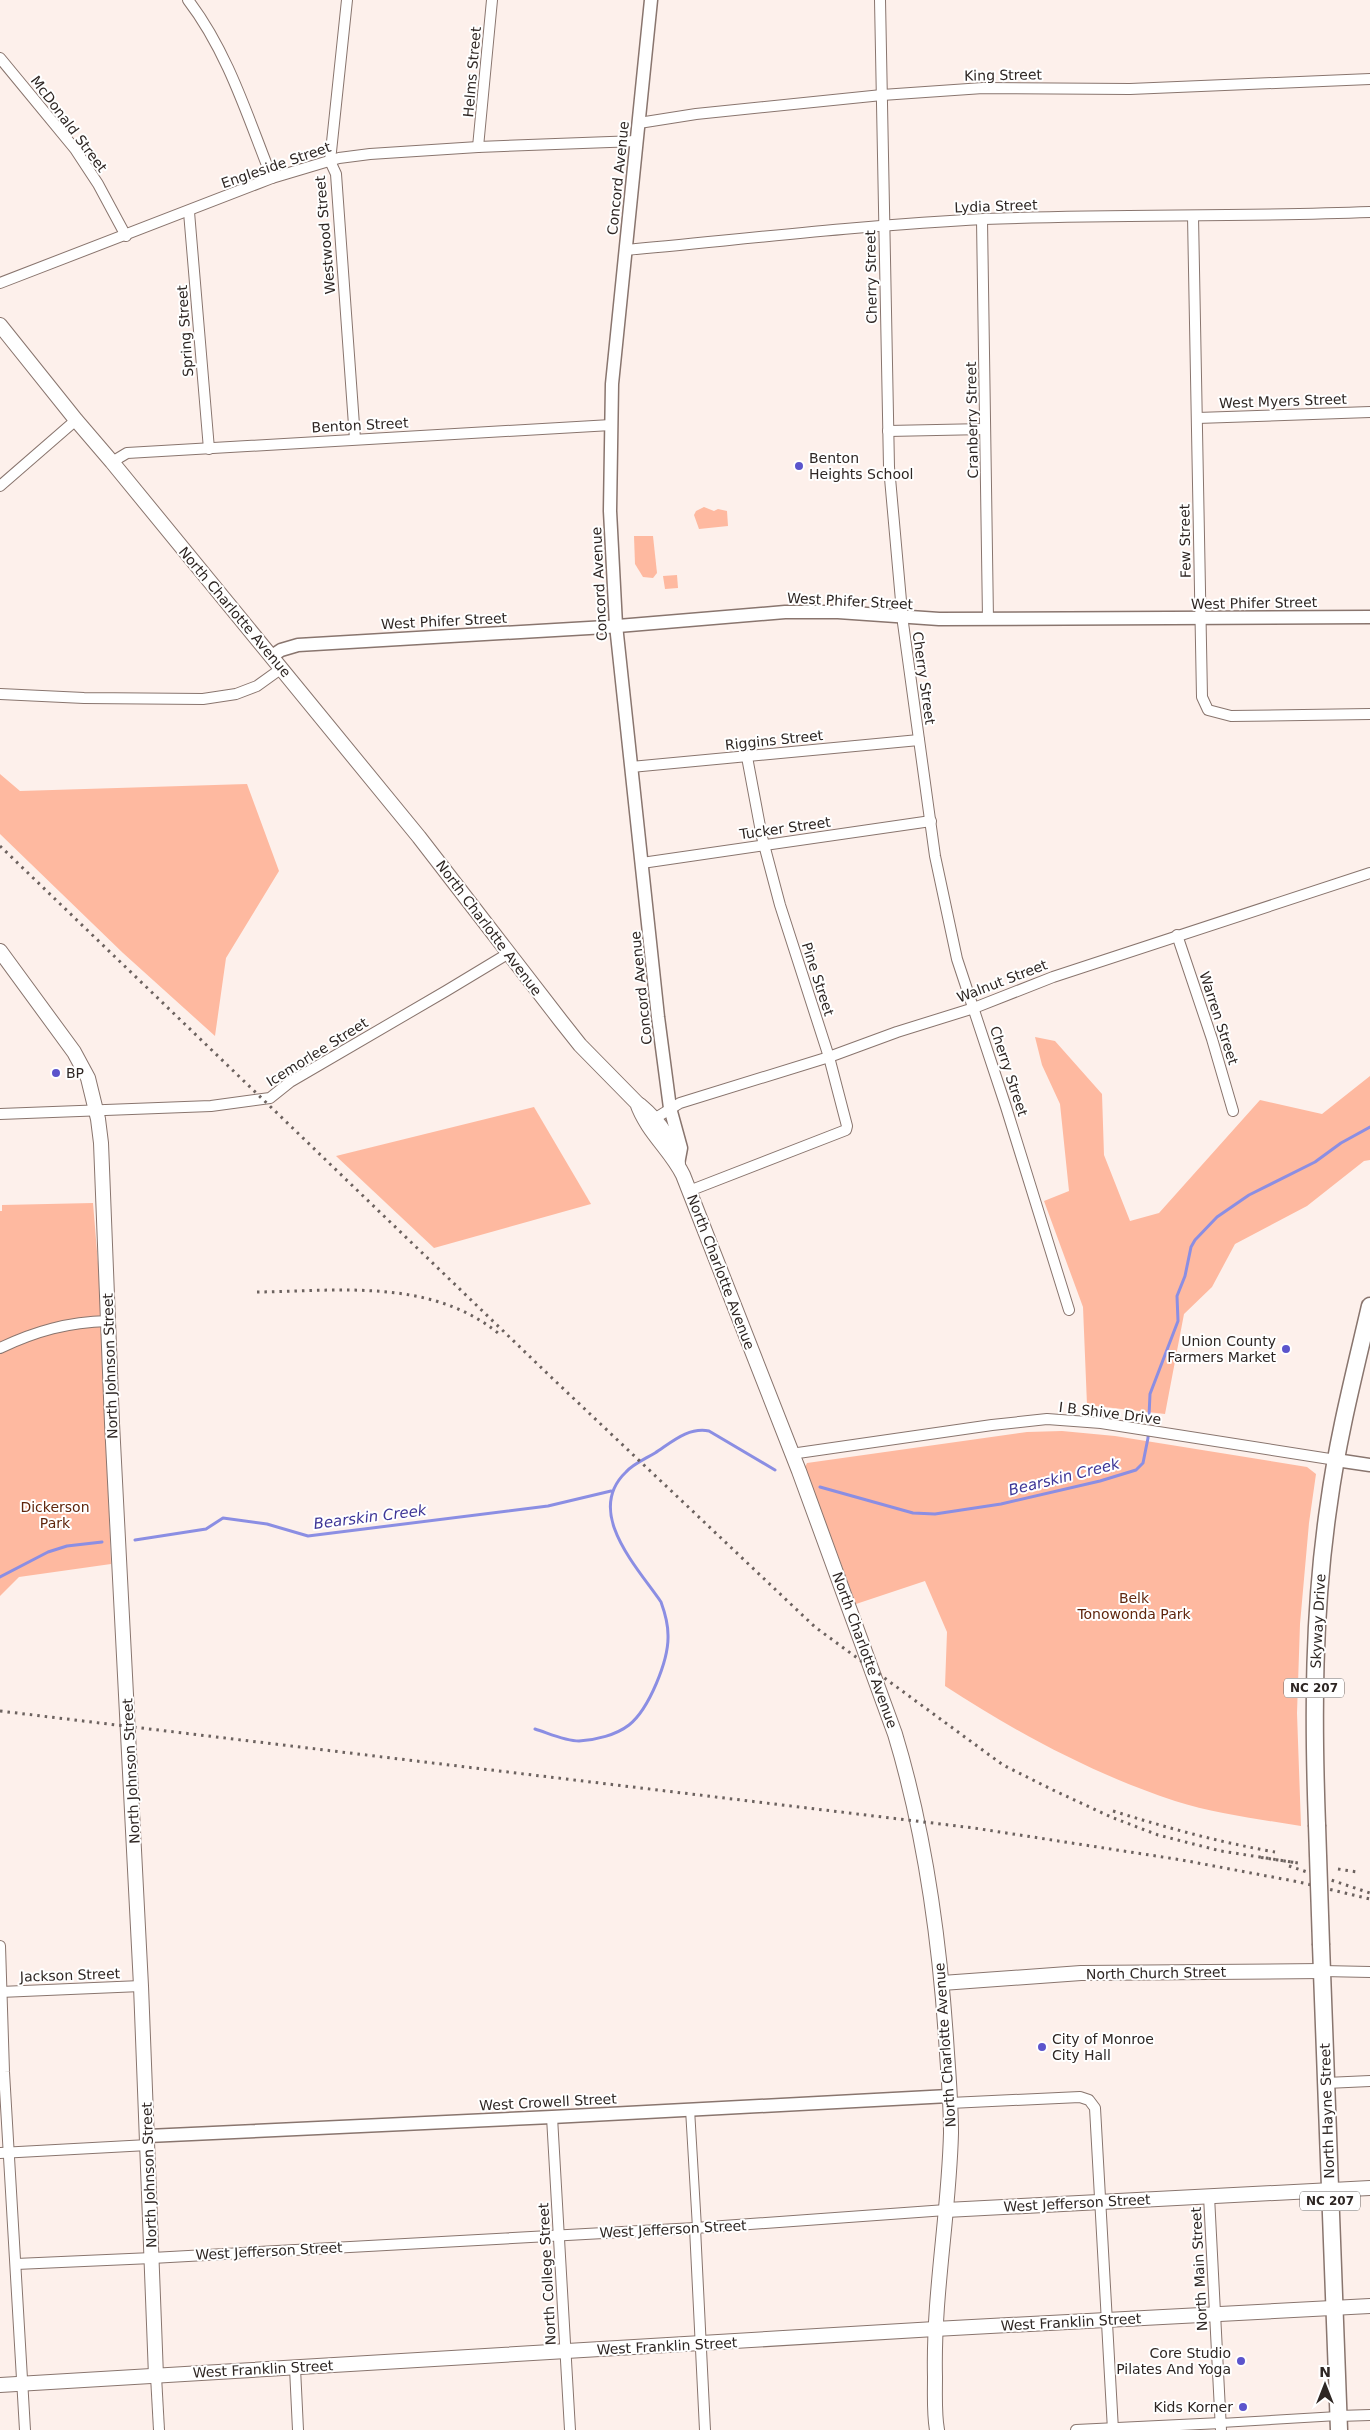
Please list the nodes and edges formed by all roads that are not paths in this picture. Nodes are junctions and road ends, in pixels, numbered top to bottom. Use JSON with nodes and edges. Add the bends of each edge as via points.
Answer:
{"nodes":[{"id":1,"x":188,"y":0,"type":"edge"},
{"id":2,"x":347,"y":0,"type":"edge"},
{"id":3,"x":492,"y":0,"type":"edge"},
{"id":4,"x":652,"y":0,"type":"edge"},
{"id":5,"x":880,"y":0,"type":"edge"},
{"id":6,"x":0,"y":58,"type":"edge"},
{"id":7,"x":1370,"y":79,"type":"edge"},
{"id":8,"x":882,"y":95,"type":"junction"},
{"id":9,"x":639,"y":123,"type":"junction"},
{"id":10,"x":637,"y":141,"type":"junction"},
{"id":11,"x":478,"y":147,"type":"junction"},
{"id":12,"x":330,"y":161,"type":"junction"},
{"id":13,"x":272,"y":178,"type":"junction"},
{"id":14,"x":188,"y":212,"type":"junction"},
{"id":15,"x":1370,"y":212,"type":"edge"},
{"id":16,"x":1193,"y":216,"type":"junction"},
{"id":17,"x":982,"y":220,"type":"junction"},
{"id":18,"x":884,"y":225,"type":"junction"},
{"id":19,"x":126,"y":236,"type":"junction"},
{"id":20,"x":625,"y":250,"type":"junction"},
{"id":21,"x":0,"y":283,"type":"edge"},
{"id":22,"x":0,"y":325,"type":"edge"},
{"id":23,"x":1370,"y":412,"type":"edge"},
{"id":24,"x":1197,"y":418,"type":"junction"},
{"id":25,"x":76,"y":420,"type":"junction"},
{"id":26,"x":611,"y":424,"type":"junction"},
{"id":27,"x":985,"y":429,"type":"junction"},
{"id":28,"x":888,"y":431,"type":"junction"},
{"id":29,"x":355,"y":439,"type":"junction"},
{"id":30,"x":209,"y":449,"type":"junction"},
{"id":31,"x":112,"y":462,"type":"junction"},
{"id":32,"x":0,"y":486,"type":"edge"},
{"id":33,"x":1370,"y":617,"type":"edge"},
{"id":34,"x":902,"y":618,"type":"junction"},
{"id":35,"x":988,"y":619,"type":"junction"},
{"id":36,"x":1200,"y":619,"type":"junction"},
{"id":37,"x":616,"y":625,"type":"junction"},
{"id":38,"x":272,"y":656,"type":"junction"},
{"id":39,"x":282,"y":668,"type":"junction"},
{"id":40,"x":0,"y":694,"type":"edge"},
{"id":41,"x":1366,"y":714,"type":"edge"},
{"id":42,"x":919,"y":740,"type":"junction"},
{"id":43,"x":746,"y":757,"type":"junction"},
{"id":44,"x":631,"y":767,"type":"junction"},
{"id":45,"x":931,"y":821,"type":"junction"},
{"id":46,"x":764,"y":846,"type":"junction"},
{"id":47,"x":642,"y":863,"type":"junction"},
{"id":48,"x":1370,"y":873,"type":"edge"},
{"id":49,"x":1177,"y":935,"type":"junction"},
{"id":50,"x":0,"y":951,"type":"edge"},
{"id":51,"x":509,"y":953,"type":"junction"},
{"id":52,"x":974,"y":1008,"type":"junction"},
{"id":53,"x":828,"y":1057,"type":"junction"},
{"id":54,"x":670,"y":1108,"type":"junction"},
{"id":55,"x":1233,"y":1111,"type":"dead end"},
{"id":56,"x":96,"y":1112,"type":"junction"},
{"id":57,"x":0,"y":1114,"type":"edge"},
{"id":58,"x":651,"y":1120,"type":"junction"},
{"id":59,"x":678,"y":1164,"type":"junction"},
{"id":60,"x":689,"y":1190,"type":"junction"},
{"id":61,"x":1370,"y":1306,"type":"edge"},
{"id":62,"x":1069,"y":1310,"type":"dead end"},
{"id":63,"x":108,"y":1322,"type":"junction"},
{"id":64,"x":0,"y":1348,"type":"edge"},
{"id":65,"x":792,"y":1454,"type":"junction"},
{"id":66,"x":1336,"y":1460,"type":"junction"},
{"id":67,"x":1370,"y":1465,"type":"edge"},
{"id":68,"x":0,"y":1946,"type":"edge"},
{"id":69,"x":1322,"y":1971,"type":"junction"},
{"id":70,"x":1370,"y":1972,"type":"edge"},
{"id":71,"x":942,"y":1983,"type":"junction"},
{"id":72,"x":141,"y":1986,"type":"junction"},
{"id":73,"x":1,"y":1992,"type":"edge"},
{"id":74,"x":1370,"y":2080,"type":"edge"},
{"id":75,"x":1326,"y":2083,"type":"junction"},
{"id":76,"x":949,"y":2100,"type":"junction"},
{"id":77,"x":690,"y":2109,"type":"junction"},
{"id":78,"x":552,"y":2117,"type":"junction"},
{"id":79,"x":148,"y":2140,"type":"junction"},
{"id":80,"x":4,"y":2152,"type":"edge"},
{"id":81,"x":1370,"y":2188,"type":"edge"},
{"id":82,"x":1330,"y":2190,"type":"junction"},
{"id":83,"x":1209,"y":2196,"type":"junction"},
{"id":84,"x":1100,"y":2201,"type":"junction"},
{"id":85,"x":946,"y":2210,"type":"junction"},
{"id":86,"x":696,"y":2228,"type":"junction"},
{"id":87,"x":560,"y":2236,"type":"junction"},
{"id":88,"x":152,"y":2258,"type":"junction"},
{"id":89,"x":16,"y":2264,"type":"junction"},
{"id":90,"x":1370,"y":2306,"type":"edge"},
{"id":91,"x":1334,"y":2308,"type":"junction"},
{"id":92,"x":1215,"y":2314,"type":"junction"},
{"id":93,"x":1108,"y":2320,"type":"junction"},
{"id":94,"x":935,"y":2329,"type":"junction"},
{"id":95,"x":701,"y":2344,"type":"junction"},
{"id":96,"x":566,"y":2352,"type":"junction"},
{"id":97,"x":294,"y":2368,"type":"junction"},
{"id":98,"x":156,"y":2376,"type":"junction"},
{"id":99,"x":24,"y":2383,"type":"junction"},
{"id":100,"x":0,"y":2384,"type":"edge"},
{"id":101,"x":1370,"y":2415,"type":"edge"},
{"id":102,"x":1339,"y":2423,"type":"edge"},
{"id":103,"x":1221,"y":2426,"type":"edge"},
{"id":104,"x":1113,"y":2429,"type":"edge"},
{"id":105,"x":26,"y":2430,"type":"edge"},
{"id":106,"x":159,"y":2430,"type":"edge"},
{"id":107,"x":298,"y":2430,"type":"edge"},
{"id":108,"x":570,"y":2430,"type":"edge"},
{"id":109,"x":705,"y":2430,"type":"edge"},
{"id":110,"x":937,"y":2430,"type":"edge"},
{"id":111,"x":1076,"y":2430,"type":"edge"}],
"edges":[{"from":1,"to":13,"type":"street","via":[[230,72]]},
{"from":2,"to":12,"type":"street","name":"Westwood Street"},
{"from":3,"to":11,"type":"street","name":"Helms Street"},
{"from":4,"to":9,"type":"street","name":"Concord Avenue"},
{"from":5,"to":8,"type":"street","name":"Cherry Street"},
{"from":6,"to":19,"type":"street","name":"McDonald Street","via":[[75,149]]},
{"from":7,"to":8,"type":"street","name":"King Street","via":[[1130,89],[983,88]]},
{"from":8,"to":9,"type":"street","name":"King Street"},
{"from":8,"to":18,"type":"street","name":"Cherry Street"},
{"from":9,"to":10,"type":"street","name":"Concord Avenue"},
{"from":10,"to":11,"type":"street","name":"Engleside Street"},
{"from":10,"to":20,"type":"street","name":"Concord Avenue"},
{"from":11,"to":12,"type":"street","name":"Engleside Street","via":[[370,154]]},
{"from":12,"to":13,"type":"street","name":"Engleside Street"},
{"from":12,"to":29,"type":"street","name":"Westwood Street","via":[[336,174]]},
{"from":13,"to":14,"type":"street","name":"Engleside Street"},
{"from":14,"to":19,"type":"street","name":"Engleside Street"},
{"from":14,"to":30,"type":"street","name":"Spring Street"},
{"from":15,"to":16,"type":"street","name":"Lydia Street"},
{"from":16,"to":17,"type":"street","name":"Lydia Street"},
{"from":16,"to":24,"type":"street","name":"Few Street"},
{"from":17,"to":18,"type":"street","name":"Lydia Street"},
{"from":17,"to":27,"type":"street","name":"Cranberry Street"},
{"from":18,"to":20,"type":"street","name":"Lydia Street"},
{"from":18,"to":28,"type":"street","name":"Cherry Street"},
{"from":19,"to":21,"type":"street","name":"Engleside Street"},
{"from":20,"to":26,"type":"street","name":"Concord Avenue"},
{"from":22,"to":25,"type":"main road","name":"North Charlotte Avenue"},
{"from":23,"to":24,"type":"street","name":"West Myers Street"},
{"from":24,"to":36,"type":"street","name":"Few Street"},
{"from":25,"to":31,"type":"main road","name":"North Charlotte Avenue"},
{"from":25,"to":32,"type":"street"},
{"from":26,"to":29,"type":"street","name":"Benton Street"},
{"from":26,"to":37,"type":"street","name":"Concord Avenue","via":[[610,511]]},
{"from":27,"to":28,"type":"street"},
{"from":27,"to":35,"type":"street","name":"Cranberry Street"},
{"from":28,"to":34,"type":"street","name":"Cherry Street","via":[[893,537]]},
{"from":29,"to":30,"type":"street","name":"Benton Street"},
{"from":30,"to":31,"type":"street","name":"Benton Street","via":[[127,453]]},
{"from":31,"to":38,"type":"main road","name":"North Charlotte Avenue"},
{"from":33,"to":36,"type":"street","name":"West Phifer Street"},
{"from":34,"to":35,"type":"street","name":"West Phifer Street"},
{"from":34,"to":37,"type":"street","name":"West Phifer Street","via":[[838,612],[785,612]]},
{"from":34,"to":42,"type":"street","name":"Cherry Street"},
{"from":35,"to":36,"type":"street","name":"West Phifer Street"},
{"from":36,"to":41,"type":"street","name":"Few Street","via":[[1202,697],[1208,710],[1231,716]]},
{"from":37,"to":38,"type":"street","name":"West Phifer Street","via":[[298,645]]},
{"from":37,"to":44,"type":"street","name":"Concord Avenue"},
{"from":38,"to":39,"type":"main road","name":"North Charlotte Avenue"},
{"from":39,"to":40,"type":"street","via":[[236,694],[203,699]]},
{"from":39,"to":51,"type":"main road","name":"North Charlotte Avenue"},
{"from":42,"to":43,"type":"street","name":"Riggins Street"},
{"from":42,"to":45,"type":"street","name":"Cherry Street"},
{"from":43,"to":44,"type":"street","name":"Riggins Street"},
{"from":43,"to":46,"type":"street","name":"Pine Street"},
{"from":44,"to":47,"type":"street","name":"Concord Avenue"},
{"from":45,"to":46,"type":"street","name":"Tucker Street"},
{"from":45,"to":52,"type":"street","name":"Cherry Street","via":[[957,959]]},
{"from":46,"to":47,"type":"street","name":"Tucker Street"},
{"from":46,"to":53,"type":"street","name":"Pine Street"},
{"from":47,"to":54,"type":"street","name":"Concord Avenue"},
{"from":48,"to":49,"type":"street","name":"Walnut Street"},
{"from":49,"to":52,"type":"street","name":"Walnut Street"},
{"from":49,"to":55,"type":"street","name":"Warren Street"},
{"from":50,"to":56,"type":"main road","name":"North Johnson Street","via":[[74,1052],[88,1078]]},
{"from":51,"to":56,"type":"street","name":"Icemorlee Street","via":[[290,1082],[270,1098],[211,1106]]},
{"from":51,"to":58,"type":"main road","name":"North Charlotte Avenue","via":[[580,1045]]},
{"from":52,"to":53,"type":"street","name":"Walnut Street"},
{"from":52,"to":62,"type":"street","name":"Cherry Street"},
{"from":53,"to":54,"type":"street","name":"Walnut Street"},
{"from":53,"to":60,"type":"street","name":"Pine Street","via":[[848,1123],[846,1130]]},
{"from":54,"to":58,"type":"street","name":"Walnut Street"},
{"from":54,"to":59,"type":"street","name":"Concord Avenue","via":[[680,1148]]},
{"from":56,"to":57,"type":"street","name":"Icemorlee Street"},
{"from":56,"to":63,"type":"main road","name":"North Johnson Street","via":[[101,1143]]},
{"from":58,"to":59,"type":"main road","name":"North Charlotte Avenue","via":[[675,1147]]},
{"from":59,"to":60,"type":"main road","name":"North Charlotte Avenue"},
{"from":60,"to":65,"type":"main road","name":"North Charlotte Avenue"},
{"from":61,"to":66,"type":"main road","name":"Skyway Drive","number":"NC 207"},
{"from":63,"to":64,"type":"street","via":[[60,1325]]},
{"from":63,"to":72,"type":"main road","name":"North Johnson Street"},
{"from":65,"to":66,"type":"street","name":"I B Shive Drive","via":[[1033,1420],[1075,1420]]},
{"from":65,"to":71,"type":"main road","name":"North Charlotte Avenue","via":[[857,1627],[908,1778],[925,1851]]},
{"from":66,"to":67,"type":"street"},
{"from":66,"to":69,"type":"main road","name":"Skyway Drive","number":"NC 207","bridge":true,"via":[[1320,1570],[1314,1660]]},
{"from":68,"to":73,"type":"street"},
{"from":69,"to":70,"type":"street","name":"North Church Street"},
{"from":69,"to":71,"type":"main road","name":"North Church Street","via":[[1081,1974]]},
{"from":69,"to":75,"type":"main road","name":"North Hayne Street","number":"NC 207"},
{"from":71,"to":76,"type":"main road","name":"North Charlotte Avenue"},
{"from":72,"to":73,"type":"street","name":"Jackson Street"},
{"from":72,"to":79,"type":"main road","name":"North Johnson Street"},
{"from":73,"to":80,"type":"street"},
{"from":74,"to":75,"type":"street"},
{"from":75,"to":82,"type":"main road","name":"North Hayne Street","number":"NC 207"},
{"from":76,"to":77,"type":"street","name":"West Crowell Street"},
{"from":76,"to":84,"type":"street","name":"West Crowell Street","via":[[1085,2098],[1095,2108]]},
{"from":76,"to":85,"type":"main road","name":"North Charlotte Avenue"},
{"from":77,"to":78,"type":"street","name":"West Crowell Street"},
{"from":77,"to":86,"type":"street"},
{"from":78,"to":79,"type":"street","name":"West Crowell Street"},
{"from":78,"to":87,"type":"street","name":"North College Street"},
{"from":79,"to":80,"type":"street","name":"West Crowell Street"},
{"from":79,"to":88,"type":"main road","name":"North Johnson Street"},
{"from":80,"to":89,"type":"street"},
{"from":81,"to":82,"type":"main road","name":"West Jefferson Street"},
{"from":82,"to":83,"type":"main road","name":"West Jefferson Street"},
{"from":82,"to":91,"type":"main road","name":"North Hayne Street","number":"NC 207"},
{"from":83,"to":84,"type":"main road","name":"West Jefferson Street"},
{"from":83,"to":92,"type":"street","name":"North Main Street"},
{"from":84,"to":85,"type":"main road","name":"West Jefferson Street"},
{"from":84,"to":93,"type":"street"},
{"from":85,"to":86,"type":"street","name":"West Jefferson Street"},
{"from":85,"to":94,"type":"main road","name":"North Charlotte Avenue"},
{"from":86,"to":87,"type":"street","name":"West Jefferson Street"},
{"from":86,"to":95,"type":"street"},
{"from":87,"to":88,"type":"street","name":"West Jefferson Street"},
{"from":87,"to":96,"type":"street","name":"North College Street"},
{"from":88,"to":89,"type":"street","name":"West Jefferson Street"},
{"from":88,"to":98,"type":"main road","name":"North Johnson Street"},
{"from":89,"to":99,"type":"street"},
{"from":90,"to":91,"type":"main road","name":"West Franklin Street"},
{"from":91,"to":92,"type":"main road","name":"West Franklin Street"},
{"from":91,"to":102,"type":"main road","name":"North Hayne Street","number":"NC 207"},
{"from":92,"to":93,"type":"main road","name":"West Franklin Street"},
{"from":92,"to":103,"type":"street","name":"North Main Street"},
{"from":93,"to":94,"type":"main road","name":"West Franklin Street"},
{"from":93,"to":104,"type":"street"},
{"from":94,"to":95,"type":"main road","name":"West Franklin Street"},
{"from":94,"to":110,"type":"main road","name":"North Charlotte Avenue"},
{"from":95,"to":96,"type":"main road","name":"West Franklin Street"},
{"from":95,"to":109,"type":"street"},
{"from":96,"to":97,"type":"main road","name":"West Franklin Street"},
{"from":96,"to":108,"type":"street","name":"North College Street"},
{"from":97,"to":98,"type":"main road","name":"West Franklin Street"},
{"from":97,"to":107,"type":"street"},
{"from":98,"to":99,"type":"main road","name":"West Franklin Street"},
{"from":98,"to":106,"type":"street","name":"North Johnson Street"},
{"from":99,"to":100,"type":"main road","name":"West Franklin Street"},
{"from":99,"to":105,"type":"street"},
{"from":101,"to":102,"type":"street"},
{"from":102,"to":103,"type":"street"},
{"from":103,"to":104,"type":"street"},
{"from":104,"to":111,"type":"street"}]}
